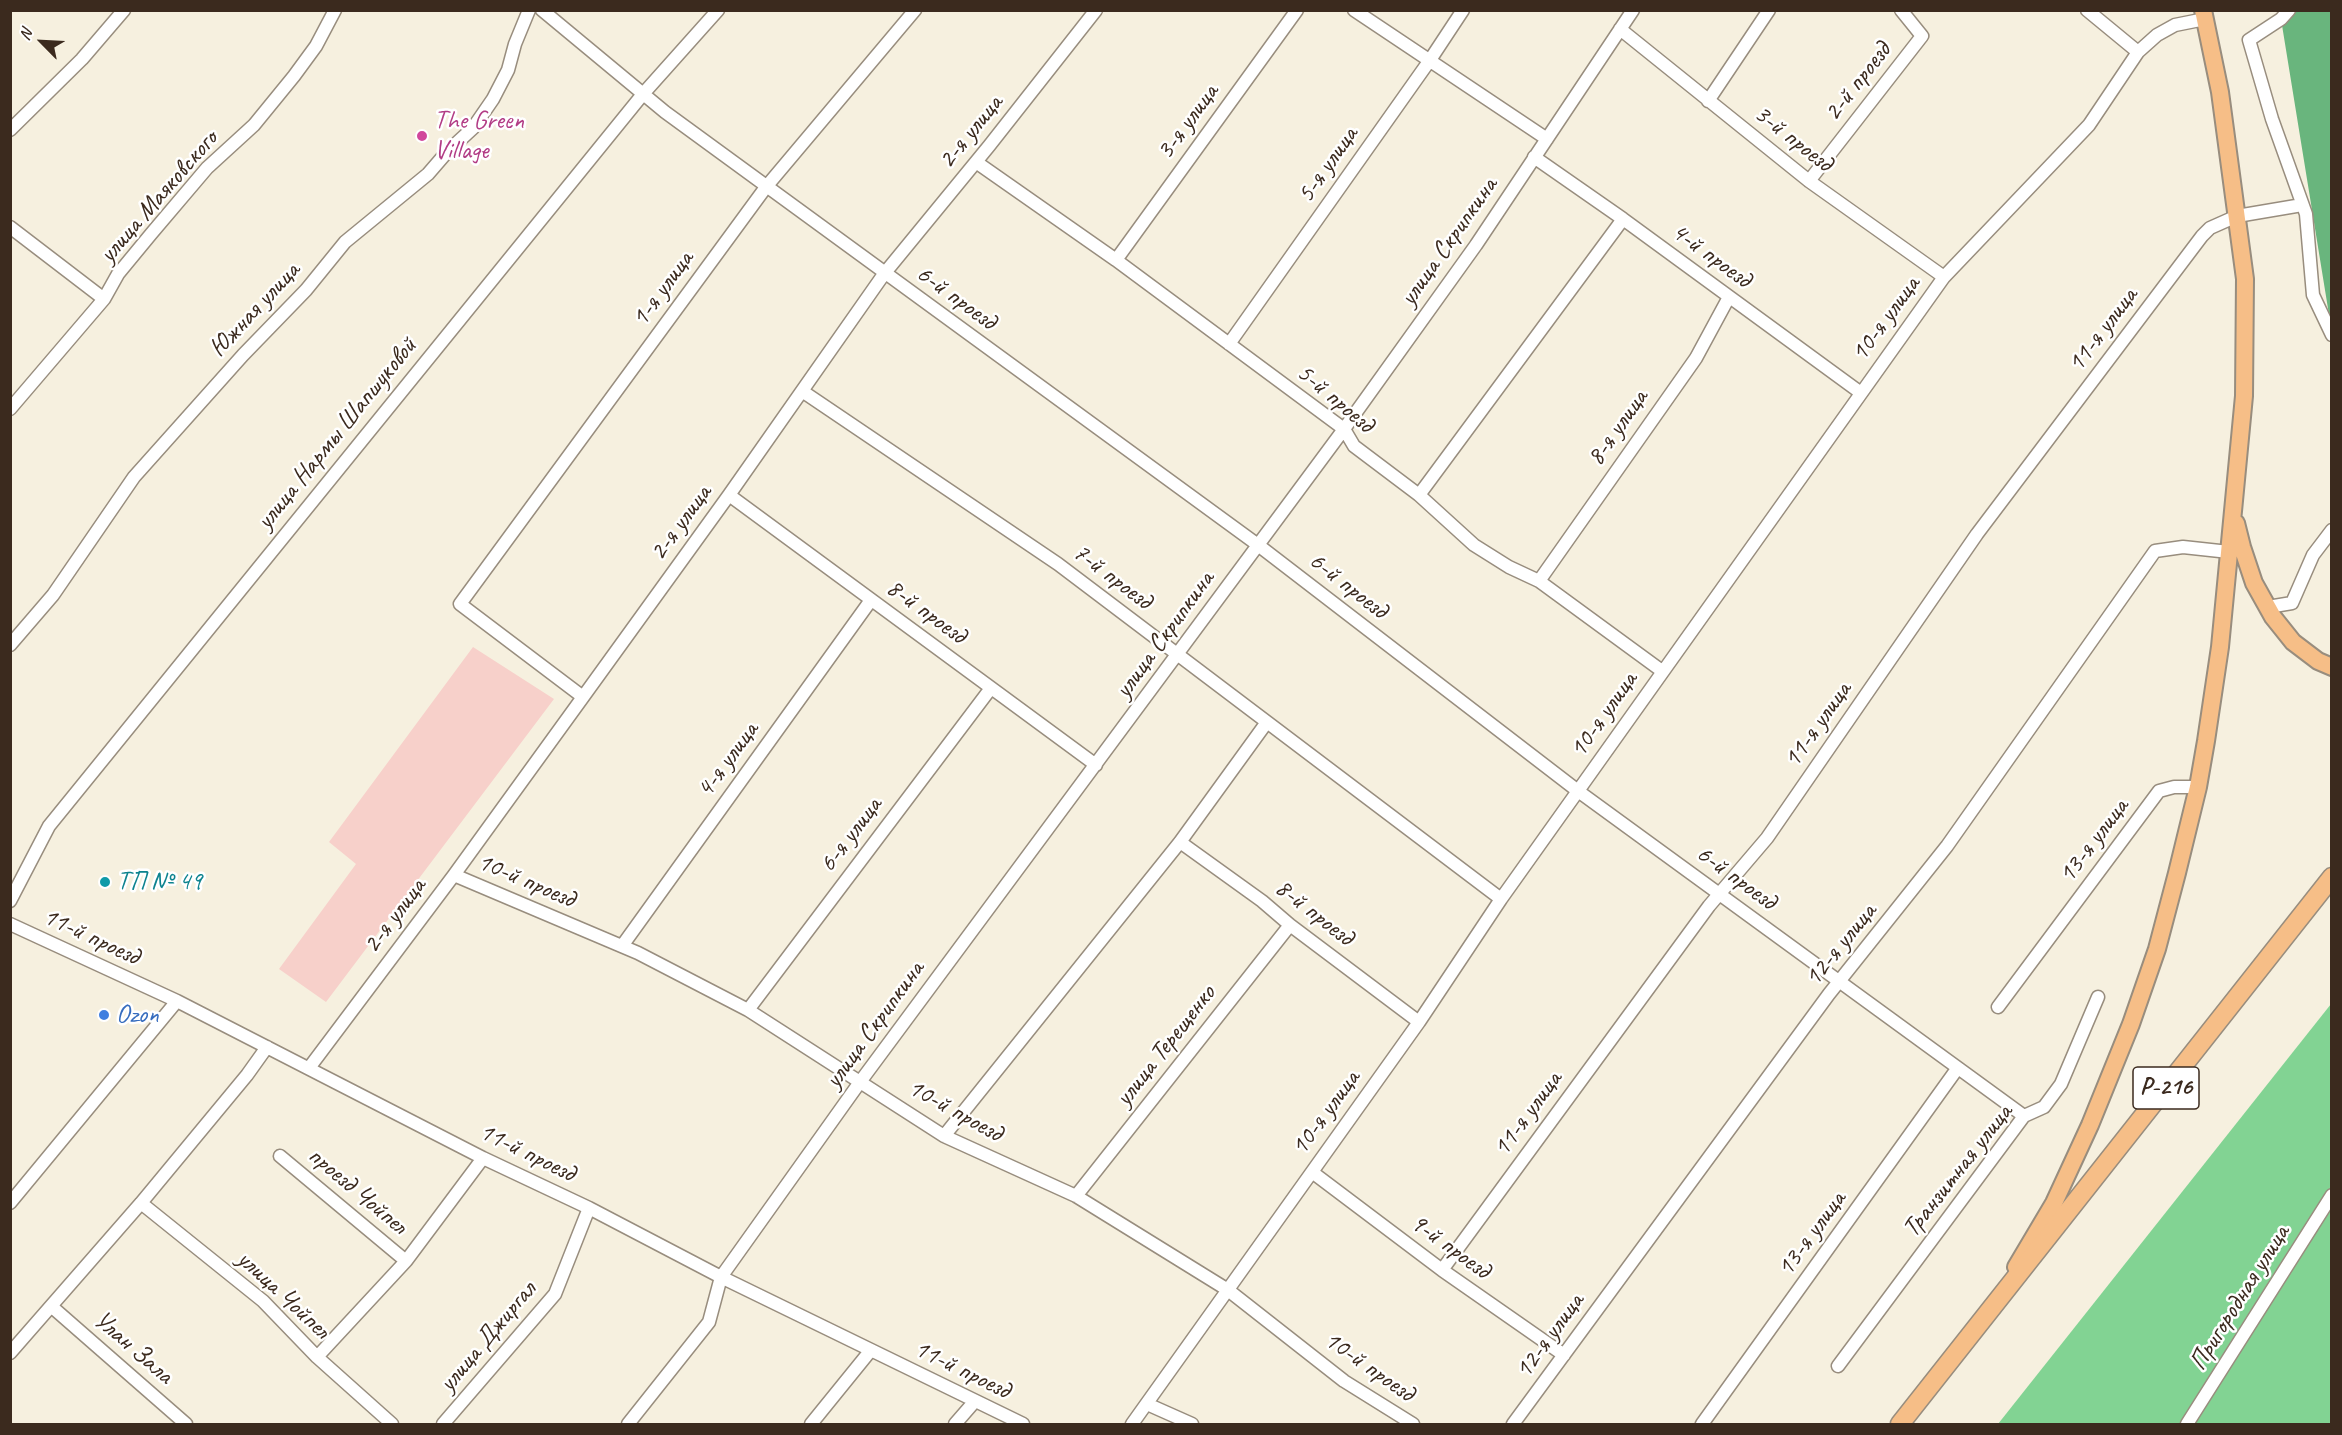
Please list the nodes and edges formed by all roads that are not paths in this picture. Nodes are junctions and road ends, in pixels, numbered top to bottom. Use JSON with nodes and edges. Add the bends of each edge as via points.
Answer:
{"nodes":[{"id":1,"x":124,"y":10,"type":"edge"},
{"id":2,"x":335,"y":10,"type":"edge"},
{"id":3,"x":529,"y":10,"type":"edge"},
{"id":4,"x":542,"y":10,"type":"edge"},
{"id":5,"x":718,"y":10,"type":"edge"},
{"id":6,"x":915,"y":10,"type":"edge"},
{"id":7,"x":1096,"y":10,"type":"edge"},
{"id":8,"x":1297,"y":10,"type":"edge"},
{"id":9,"x":1354,"y":10,"type":"edge"},
{"id":10,"x":1462,"y":10,"type":"edge"},
{"id":11,"x":1633,"y":10,"type":"edge"},
{"id":12,"x":1769,"y":10,"type":"edge"},
{"id":13,"x":1901,"y":10,"type":"edge"},
{"id":14,"x":2087,"y":10,"type":"edge"},
{"id":15,"x":2289,"y":10,"type":"edge"},
{"id":16,"x":2204,"y":15,"type":"edge"},
{"id":17,"x":1620,"y":29,"type":"junction"},
{"id":18,"x":2138,"y":52,"type":"junction"},
{"id":19,"x":1430,"y":60,"type":"junction"},
{"id":20,"x":643,"y":94,"type":"junction"},
{"id":21,"x":1708,"y":101,"type":"junction"},
{"id":22,"x":10,"y":130,"type":"edge"},
{"id":23,"x":1547,"y":139,"type":"junction"},
{"id":24,"x":1534,"y":157,"type":"junction"},
{"id":25,"x":976,"y":162,"type":"junction"},
{"id":26,"x":1809,"y":180,"type":"junction"},
{"id":27,"x":766,"y":187,"type":"junction"},
{"id":28,"x":2302,"y":205,"type":"junction"},
{"id":29,"x":2237,"y":216,"type":"junction"},
{"id":30,"x":1623,"y":219,"type":"junction"},
{"id":31,"x":10,"y":227,"type":"edge"},
{"id":32,"x":1116,"y":260,"type":"junction"},
{"id":33,"x":884,"y":273,"type":"junction"},
{"id":34,"x":1944,"y":277,"type":"junction"},
{"id":35,"x":1729,"y":297,"type":"junction"},
{"id":36,"x":104,"y":299,"type":"junction"},
{"id":37,"x":2331,"y":334,"type":"edge"},
{"id":38,"x":1229,"y":344,"type":"junction"},
{"id":39,"x":802,"y":391,"type":"junction"},
{"id":40,"x":1861,"y":393,"type":"junction"},
{"id":41,"x":10,"y":409,"type":"edge"},
{"id":42,"x":1344,"y":429,"type":"junction"},
{"id":43,"x":729,"y":495,"type":"junction"},
{"id":44,"x":1419,"y":495,"type":"junction"},
{"id":45,"x":2234,"y":514,"type":"junction"},
{"id":46,"x":2331,"y":530,"type":"edge"},
{"id":47,"x":1258,"y":545,"type":"junction"},
{"id":48,"x":2229,"y":552,"type":"junction"},
{"id":49,"x":1539,"y":581,"type":"junction"},
{"id":50,"x":871,"y":600,"type":"junction"},
{"id":51,"x":2268,"y":607,"type":"junction"},
{"id":52,"x":10,"y":645,"type":"edge"},
{"id":53,"x":1178,"y":655,"type":"junction"},
{"id":54,"x":2331,"y":667,"type":"edge"},
{"id":55,"x":1662,"y":671,"type":"junction"},
{"id":56,"x":991,"y":688,"type":"junction"},
{"id":57,"x":583,"y":697,"type":"junction"},
{"id":58,"x":1267,"y":722,"type":"junction"},
{"id":59,"x":1096,"y":765,"type":"junction"},
{"id":60,"x":2198,"y":787,"type":"junction"},
{"id":61,"x":1578,"y":791,"type":"junction"},
{"id":62,"x":1180,"y":842,"type":"junction"},
{"id":63,"x":454,"y":875,"type":"junction"},
{"id":64,"x":2331,"y":877,"type":"edge"},
{"id":65,"x":1719,"y":894,"type":"junction"},
{"id":66,"x":1501,"y":899,"type":"junction"},
{"id":67,"x":10,"y":901,"type":"edge"},
{"id":68,"x":10,"y":924,"type":"edge"},
{"id":69,"x":1290,"y":925,"type":"junction"},
{"id":70,"x":622,"y":946,"type":"junction"},
{"id":71,"x":1839,"y":981,"type":"junction"},
{"id":72,"x":2098,"y":997,"type":"dead end"},
{"id":73,"x":177,"y":1001,"type":"junction"},
{"id":74,"x":1998,"y":1006,"type":"dead end"},
{"id":75,"x":748,"y":1010,"type":"junction"},
{"id":76,"x":1419,"y":1022,"type":"junction"},
{"id":77,"x":267,"y":1047,"type":"junction"},
{"id":78,"x":309,"y":1068,"type":"junction"},
{"id":79,"x":1958,"y":1069,"type":"junction"},
{"id":80,"x":860,"y":1082,"type":"junction"},
{"id":81,"x":2024,"y":1116,"type":"junction"},
{"id":82,"x":944,"y":1136,"type":"junction"},
{"id":83,"x":280,"y":1156,"type":"dead end"},
{"id":84,"x":483,"y":1158,"type":"junction"},
{"id":85,"x":1312,"y":1172,"type":"junction"},
{"id":86,"x":2331,"y":1195,"type":"edge"},
{"id":87,"x":1076,"y":1196,"type":"junction"},
{"id":88,"x":10,"y":1203,"type":"edge"},
{"id":89,"x":141,"y":1203,"type":"junction"},
{"id":90,"x":589,"y":1208,"type":"junction"},
{"id":91,"x":406,"y":1261,"type":"junction"},
{"id":92,"x":1442,"y":1270,"type":"junction"},
{"id":93,"x":721,"y":1277,"type":"junction"},
{"id":94,"x":1228,"y":1290,"type":"junction"},
{"id":95,"x":1999,"y":1297,"type":"junction"},
{"id":96,"x":51,"y":1306,"type":"junction"},
{"id":97,"x":15,"y":1340,"type":"edge"},
{"id":98,"x":871,"y":1350,"type":"junction"},
{"id":99,"x":10,"y":1353,"type":"edge"},
{"id":100,"x":1564,"y":1355,"type":"junction"},
{"id":101,"x":317,"y":1357,"type":"junction"},
{"id":102,"x":1838,"y":1366,"type":"dead end"},
{"id":103,"x":975,"y":1401,"type":"junction"},
{"id":104,"x":1147,"y":1404,"type":"junction"},
{"id":105,"x":186,"y":1425,"type":"edge"},
{"id":106,"x":392,"y":1425,"type":"edge"},
{"id":107,"x":443,"y":1425,"type":"edge"},
{"id":108,"x":628,"y":1425,"type":"edge"},
{"id":109,"x":811,"y":1425,"type":"edge"},
{"id":110,"x":955,"y":1425,"type":"edge"},
{"id":111,"x":1023,"y":1425,"type":"edge"},
{"id":112,"x":1132,"y":1425,"type":"edge"},
{"id":113,"x":1192,"y":1425,"type":"edge"},
{"id":114,"x":1413,"y":1425,"type":"edge"},
{"id":115,"x":1513,"y":1425,"type":"edge"},
{"id":116,"x":1702,"y":1425,"type":"edge"},
{"id":117,"x":1900,"y":1425,"type":"edge"},
{"id":118,"x":2187,"y":1425,"type":"edge"}],
"edges":[{"from":1,"to":22,"type":"street","via":[[82,59]]},
{"from":2,"to":36,"type":"street","name":"улица Маяковского","via":[[294,76],[254,124],[207,168],[118,274]]},
{"from":3,"to":52,"type":"street","name":"Южная улица","via":[[503,80],[473,128],[428,174],[345,242],[306,290],[243,355],[134,477],[53,596]]},
{"from":4,"to":20,"type":"street","name":"6-й проезд"},
{"from":5,"to":20,"type":"street","name":"улица Нармы Шапшуковой"},
{"from":6,"to":27,"type":"street","name":"1-я улица"},
{"from":7,"to":25,"type":"street","name":"2-я улица"},
{"from":8,"to":32,"type":"street","name":"3-я улица"},
{"from":9,"to":19,"type":"street"},
{"from":10,"to":19,"type":"street","name":"5-я улица"},
{"from":11,"to":17,"type":"street","name":"улица Скрипкина"},
{"from":12,"to":21,"type":"street"},
{"from":13,"to":26,"type":"street","name":"2-й проезд","via":[[1922,36]]},
{"from":14,"to":18,"type":"street"},
{"from":15,"to":28,"type":"street","via":[[2249,40]]},
{"from":16,"to":18,"type":"street","name":"10-я улица","via":[[2157,35]]},
{"from":16,"to":29,"type":"main road","via":[[2220,92]]},
{"from":17,"to":21,"type":"street","name":"3-й проезд"},
{"from":17,"to":23,"type":"street","name":"улица Скрипкина"},
{"from":18,"to":34,"type":"street","name":"10-я улица","via":[[2089,125]]},
{"from":19,"to":23,"type":"street"},
{"from":19,"to":38,"type":"street","name":"5-я улица"},
{"from":20,"to":27,"type":"street","name":"6-й проезд"},
{"from":20,"to":67,"type":"street","name":"улица Нармы Шапшуковой","via":[[49,826]]},
{"from":21,"to":26,"type":"street","name":"3-й проезд"},
{"from":23,"to":24,"type":"street","name":"улица Скрипкина"},
{"from":24,"to":30,"type":"street","name":"4-й проезд"},
{"from":24,"to":42,"type":"street","name":"улица Скрипкина"},
{"from":25,"to":32,"type":"street","name":"5-й проезд"},
{"from":25,"to":33,"type":"street","name":"2-я улица"},
{"from":26,"to":34,"type":"street","name":"3-й проезд"},
{"from":27,"to":33,"type":"street","name":"6-й проезд"},
{"from":27,"to":57,"type":"street","name":"1-я улица","via":[[460,604]]},
{"from":28,"to":29,"type":"street","name":"11-я улица"},
{"from":28,"to":37,"type":"street","via":[[2313,295]]},
{"from":29,"to":45,"type":"main road","via":[[2245,279],[2244,396]]},
{"from":29,"to":65,"type":"street","name":"11-я улица","via":[[2202,236],[1977,534],[1767,838]]},
{"from":30,"to":35,"type":"street","name":"4-й проезд"},
{"from":30,"to":44,"type":"street"},
{"from":31,"to":36,"type":"street"},
{"from":32,"to":38,"type":"street","name":"5-й проезд"},
{"from":33,"to":39,"type":"street","name":"2-я улица"},
{"from":33,"to":47,"type":"street","name":"6-й проезд"},
{"from":34,"to":40,"type":"street","name":"10-я улица"},
{"from":35,"to":40,"type":"street","name":"4-й проезд"},
{"from":35,"to":49,"type":"street","name":"8-я улица","via":[[1696,358]]},
{"from":36,"to":41,"type":"street","name":"улица Маяковского"},
{"from":38,"to":42,"type":"street","name":"5-й проезд"},
{"from":39,"to":43,"type":"street","name":"2-я улица"},
{"from":39,"to":53,"type":"street","name":"7-й проезд","via":[[1058,564]]},
{"from":40,"to":55,"type":"street","name":"10-я улица"},
{"from":42,"to":44,"type":"street","name":"5-й проезд","via":[[1354,446]]},
{"from":42,"to":47,"type":"street","name":"улица Скрипкина"},
{"from":43,"to":50,"type":"street","name":"8-й проезд"},
{"from":43,"to":57,"type":"street","name":"2-я улица"},
{"from":44,"to":49,"type":"street","name":"5-й проезд","via":[[1474,545]]},
{"from":45,"to":48,"type":"main road"},
{"from":45,"to":51,"type":"main road","via":[[2251,574]]},
{"from":46,"to":51,"type":"street","via":[[2313,555],[2292,603]]},
{"from":47,"to":53,"type":"street","name":"улица Скрипкина"},
{"from":47,"to":61,"type":"street","name":"6-й проезд"},
{"from":48,"to":60,"type":"main road","via":[[2220,647]]},
{"from":48,"to":71,"type":"street","name":"12-я улица","via":[[2183,547],[2155,551],[1947,846]]},
{"from":49,"to":55,"type":"street","name":"5-й проезд"},
{"from":50,"to":56,"type":"street","name":"8-й проезд"},
{"from":50,"to":70,"type":"street","name":"4-я улица"},
{"from":51,"to":54,"type":"main road","via":[[2293,642]]},
{"from":53,"to":58,"type":"street","name":"7-й проезд"},
{"from":53,"to":59,"type":"street","name":"улица Скрипкина"},
{"from":55,"to":61,"type":"street","name":"10-я улица"},
{"from":56,"to":59,"type":"street","name":"8-й проезд"},
{"from":56,"to":75,"type":"street","name":"6-я улица"},
{"from":57,"to":63,"type":"street","name":"2-я улица"},
{"from":58,"to":62,"type":"street"},
{"from":58,"to":66,"type":"street","name":"7-й проезд"},
{"from":59,"to":80,"type":"street","name":"улица Скрипкина"},
{"from":60,"to":74,"type":"street","name":"13-я улица","via":[[2159,791]]},
{"from":60,"to":95,"type":"main road","via":[[2157,949],[2131,1024],[2054,1203]]},
{"from":61,"to":65,"type":"street","name":"6-й проезд"},
{"from":61,"to":66,"type":"street","name":"10-я улица"},
{"from":62,"to":69,"type":"street","name":"8-й проезд","via":[[1262,900]]},
{"from":62,"to":82,"type":"street"},
{"from":63,"to":70,"type":"street","name":"10-й проезд"},
{"from":63,"to":78,"type":"street","name":"2-я улица"},
{"from":64,"to":95,"type":"highway","number":"Р-216"},
{"from":65,"to":71,"type":"street","name":"6-й проезд"},
{"from":65,"to":92,"type":"street","name":"11-я улица"},
{"from":66,"to":76,"type":"street","name":"10-я улица"},
{"from":68,"to":73,"type":"street","name":"11-й проезд"},
{"from":69,"to":76,"type":"street","name":"8-й проезд"},
{"from":69,"to":87,"type":"street","name":"улица Терещенко"},
{"from":70,"to":75,"type":"street","name":"10-й проезд"},
{"from":71,"to":79,"type":"street","name":"6-й проезд"},
{"from":71,"to":100,"type":"street","name":"12-я улица"},
{"from":72,"to":81,"type":"street","name":"Транзитная улица","via":[[2061,1084],[2044,1107]]},
{"from":73,"to":77,"type":"street","name":"11-й проезд"},
{"from":73,"to":88,"type":"street"},
{"from":75,"to":80,"type":"street","name":"10-й проезд"},
{"from":76,"to":85,"type":"street","name":"10-я улица"},
{"from":77,"to":78,"type":"street","name":"11-й проезд"},
{"from":77,"to":89,"type":"street"},
{"from":78,"to":84,"type":"street","name":"11-й проезд"},
{"from":79,"to":81,"type":"street","name":"6-й проезд"},
{"from":79,"to":116,"type":"street","name":"13-я улица"},
{"from":80,"to":82,"type":"street","name":"10-й проезд"},
{"from":80,"to":93,"type":"street","name":"улица Скрипкина"},
{"from":81,"to":102,"type":"street","name":"Транзитная улица"},
{"from":82,"to":87,"type":"street","name":"10-й проезд"},
{"from":83,"to":91,"type":"street","name":"проезд Чойпел"},
{"from":84,"to":90,"type":"street","name":"11-й проезд"},
{"from":84,"to":91,"type":"street","name":"проезд Чойпел"},
{"from":85,"to":92,"type":"street","name":"9-й проезд"},
{"from":85,"to":94,"type":"street","name":"10-я улица"},
{"from":86,"to":118,"type":"street","name":"Пригородная улица"},
{"from":87,"to":94,"type":"street","name":"10-й проезд"},
{"from":89,"to":96,"type":"street"},
{"from":89,"to":101,"type":"street","name":"улица Чойпел","via":[[263,1301]]},
{"from":90,"to":93,"type":"street","name":"11-й проезд"},
{"from":90,"to":107,"type":"street","name":"улица Джиргал","via":[[555,1294]]},
{"from":91,"to":101,"type":"street","name":"проезд Чойпел"},
{"from":92,"to":100,"type":"street","name":"9-й проезд"},
{"from":93,"to":98,"type":"street","name":"11-й проезд"},
{"from":93,"to":108,"type":"street","via":[[709,1322]]},
{"from":94,"to":104,"type":"street","name":"10-я улица"},
{"from":94,"to":114,"type":"street","name":"10-й проезд","via":[[1344,1381]]},
{"from":95,"to":117,"type":"highway","number":"Р-216"},
{"from":96,"to":97,"type":"street"},
{"from":96,"to":105,"type":"street","name":"Улан Зала"},
{"from":97,"to":99,"type":"street"},
{"from":98,"to":103,"type":"street","name":"11-й проезд"},
{"from":98,"to":109,"type":"street"},
{"from":100,"to":115,"type":"street","name":"12-я улица"},
{"from":101,"to":106,"type":"street","name":"улица Чойпел"},
{"from":103,"to":110,"type":"street"},
{"from":103,"to":111,"type":"street","name":"11-й проезд"},
{"from":104,"to":112,"type":"street","name":"10-я улица"},
{"from":104,"to":113,"type":"street"}]}
